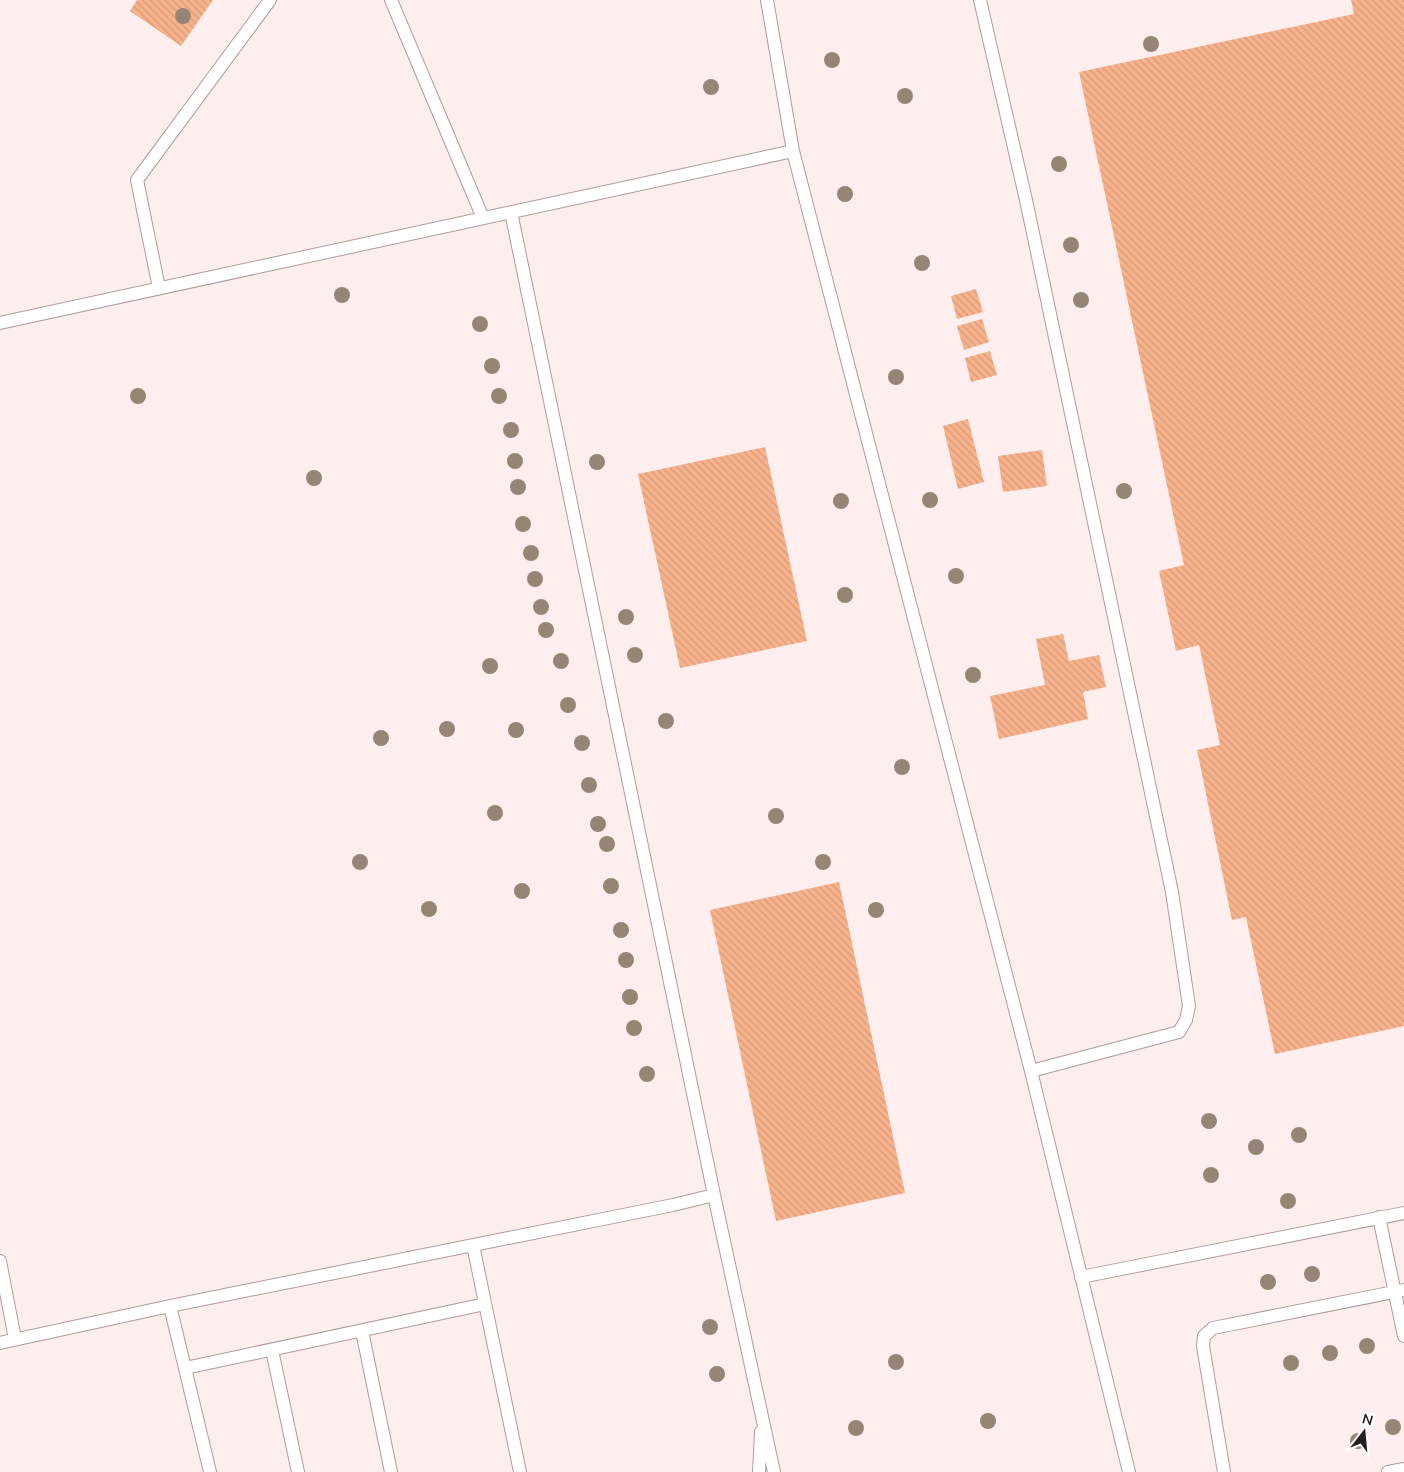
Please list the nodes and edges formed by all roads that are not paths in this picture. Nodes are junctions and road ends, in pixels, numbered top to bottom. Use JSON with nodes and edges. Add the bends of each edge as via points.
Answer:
{"nodes":[{"id":1,"x":270,"y":0,"type":"edge"},
{"id":2,"x":391,"y":0,"type":"edge"},
{"id":3,"x":767,"y":0,"type":"edge"},
{"id":4,"x":980,"y":0,"type":"edge"},
{"id":5,"x":793,"y":150,"type":"junction"},
{"id":6,"x":511,"y":212,"type":"junction"},
{"id":7,"x":483,"y":218,"type":"junction"},
{"id":8,"x":159,"y":288,"type":"junction"},
{"id":9,"x":0,"y":322,"type":"edge"},
{"id":10,"x":1032,"y":1071,"type":"junction"},
{"id":11,"x":714,"y":1195,"type":"junction"},
{"id":12,"x":1404,"y":1212,"type":"edge"},
{"id":13,"x":1380,"y":1217,"type":"junction"},
{"id":14,"x":473,"y":1245,"type":"junction"},
{"id":15,"x":0,"y":1260,"type":"edge"},
{"id":16,"x":1081,"y":1277,"type":"junction"},
{"id":17,"x":1399,"y":1291,"type":"edge"},
{"id":18,"x":485,"y":1304,"type":"junction"},
{"id":19,"x":170,"y":1306,"type":"junction"},
{"id":20,"x":362,"y":1330,"type":"junction"},
{"id":21,"x":1404,"y":1336,"type":"edge"},
{"id":22,"x":16,"y":1339,"type":"junction"},
{"id":23,"x":0,"y":1343,"type":"edge"},
{"id":24,"x":272,"y":1350,"type":"junction"},
{"id":25,"x":185,"y":1368,"type":"junction"},
{"id":26,"x":761,"y":1417,"type":"junction"},
{"id":27,"x":1404,"y":1469,"type":"edge"},
{"id":28,"x":210,"y":1472,"type":"edge"},
{"id":29,"x":298,"y":1472,"type":"edge"},
{"id":30,"x":391,"y":1472,"type":"edge"},
{"id":31,"x":520,"y":1472,"type":"edge"},
{"id":32,"x":759,"y":1472,"type":"edge"},
{"id":33,"x":774,"y":1472,"type":"edge"},
{"id":34,"x":1129,"y":1472,"type":"edge"},
{"id":35,"x":1224,"y":1472,"type":"edge"},
{"id":36,"x":1388,"y":1472,"type":"edge"}],
"edges":[{"from":1,"to":8,"type":"lane","via":[[137,180]]},
{"from":2,"to":7,"type":"lane"},
{"from":3,"to":5,"type":"lane"},
{"from":4,"to":10,"type":"lane","via":[[1028,210],[1170,883],[1189,1006],[1179,1032]]},
{"from":5,"to":6,"type":"lane"},
{"from":5,"to":10,"type":"lane"},
{"from":6,"to":7,"type":"lane"},
{"from":6,"to":11,"type":"lane"},
{"from":7,"to":8,"type":"lane"},
{"from":8,"to":9,"type":"lane"},
{"from":10,"to":16,"type":"lane"},
{"from":11,"to":14,"type":"lane"},
{"from":11,"to":26,"type":"lane"},
{"from":12,"to":13,"type":"lane"},
{"from":13,"to":16,"type":"lane"},
{"from":13,"to":17,"type":"lane"},
{"from":14,"to":18,"type":"lane"},
{"from":14,"to":19,"type":"lane"},
{"from":15,"to":22,"type":"lane"},
{"from":16,"to":34,"type":"lane"},
{"from":17,"to":21,"type":"lane"},
{"from":17,"to":35,"type":"lane","via":[[1213,1328],[1204,1336]]},
{"from":18,"to":20,"type":"lane"},
{"from":18,"to":31,"type":"lane"},
{"from":19,"to":22,"type":"lane"},
{"from":19,"to":25,"type":"lane"},
{"from":20,"to":24,"type":"lane"},
{"from":20,"to":30,"type":"lane"},
{"from":22,"to":23,"type":"lane"},
{"from":24,"to":25,"type":"lane"},
{"from":24,"to":29,"type":"lane"},
{"from":25,"to":28,"type":"lane"},
{"from":26,"to":32,"type":"lane"},
{"from":26,"to":33,"type":"lane"},
{"from":27,"to":36,"type":"lane"}]}
